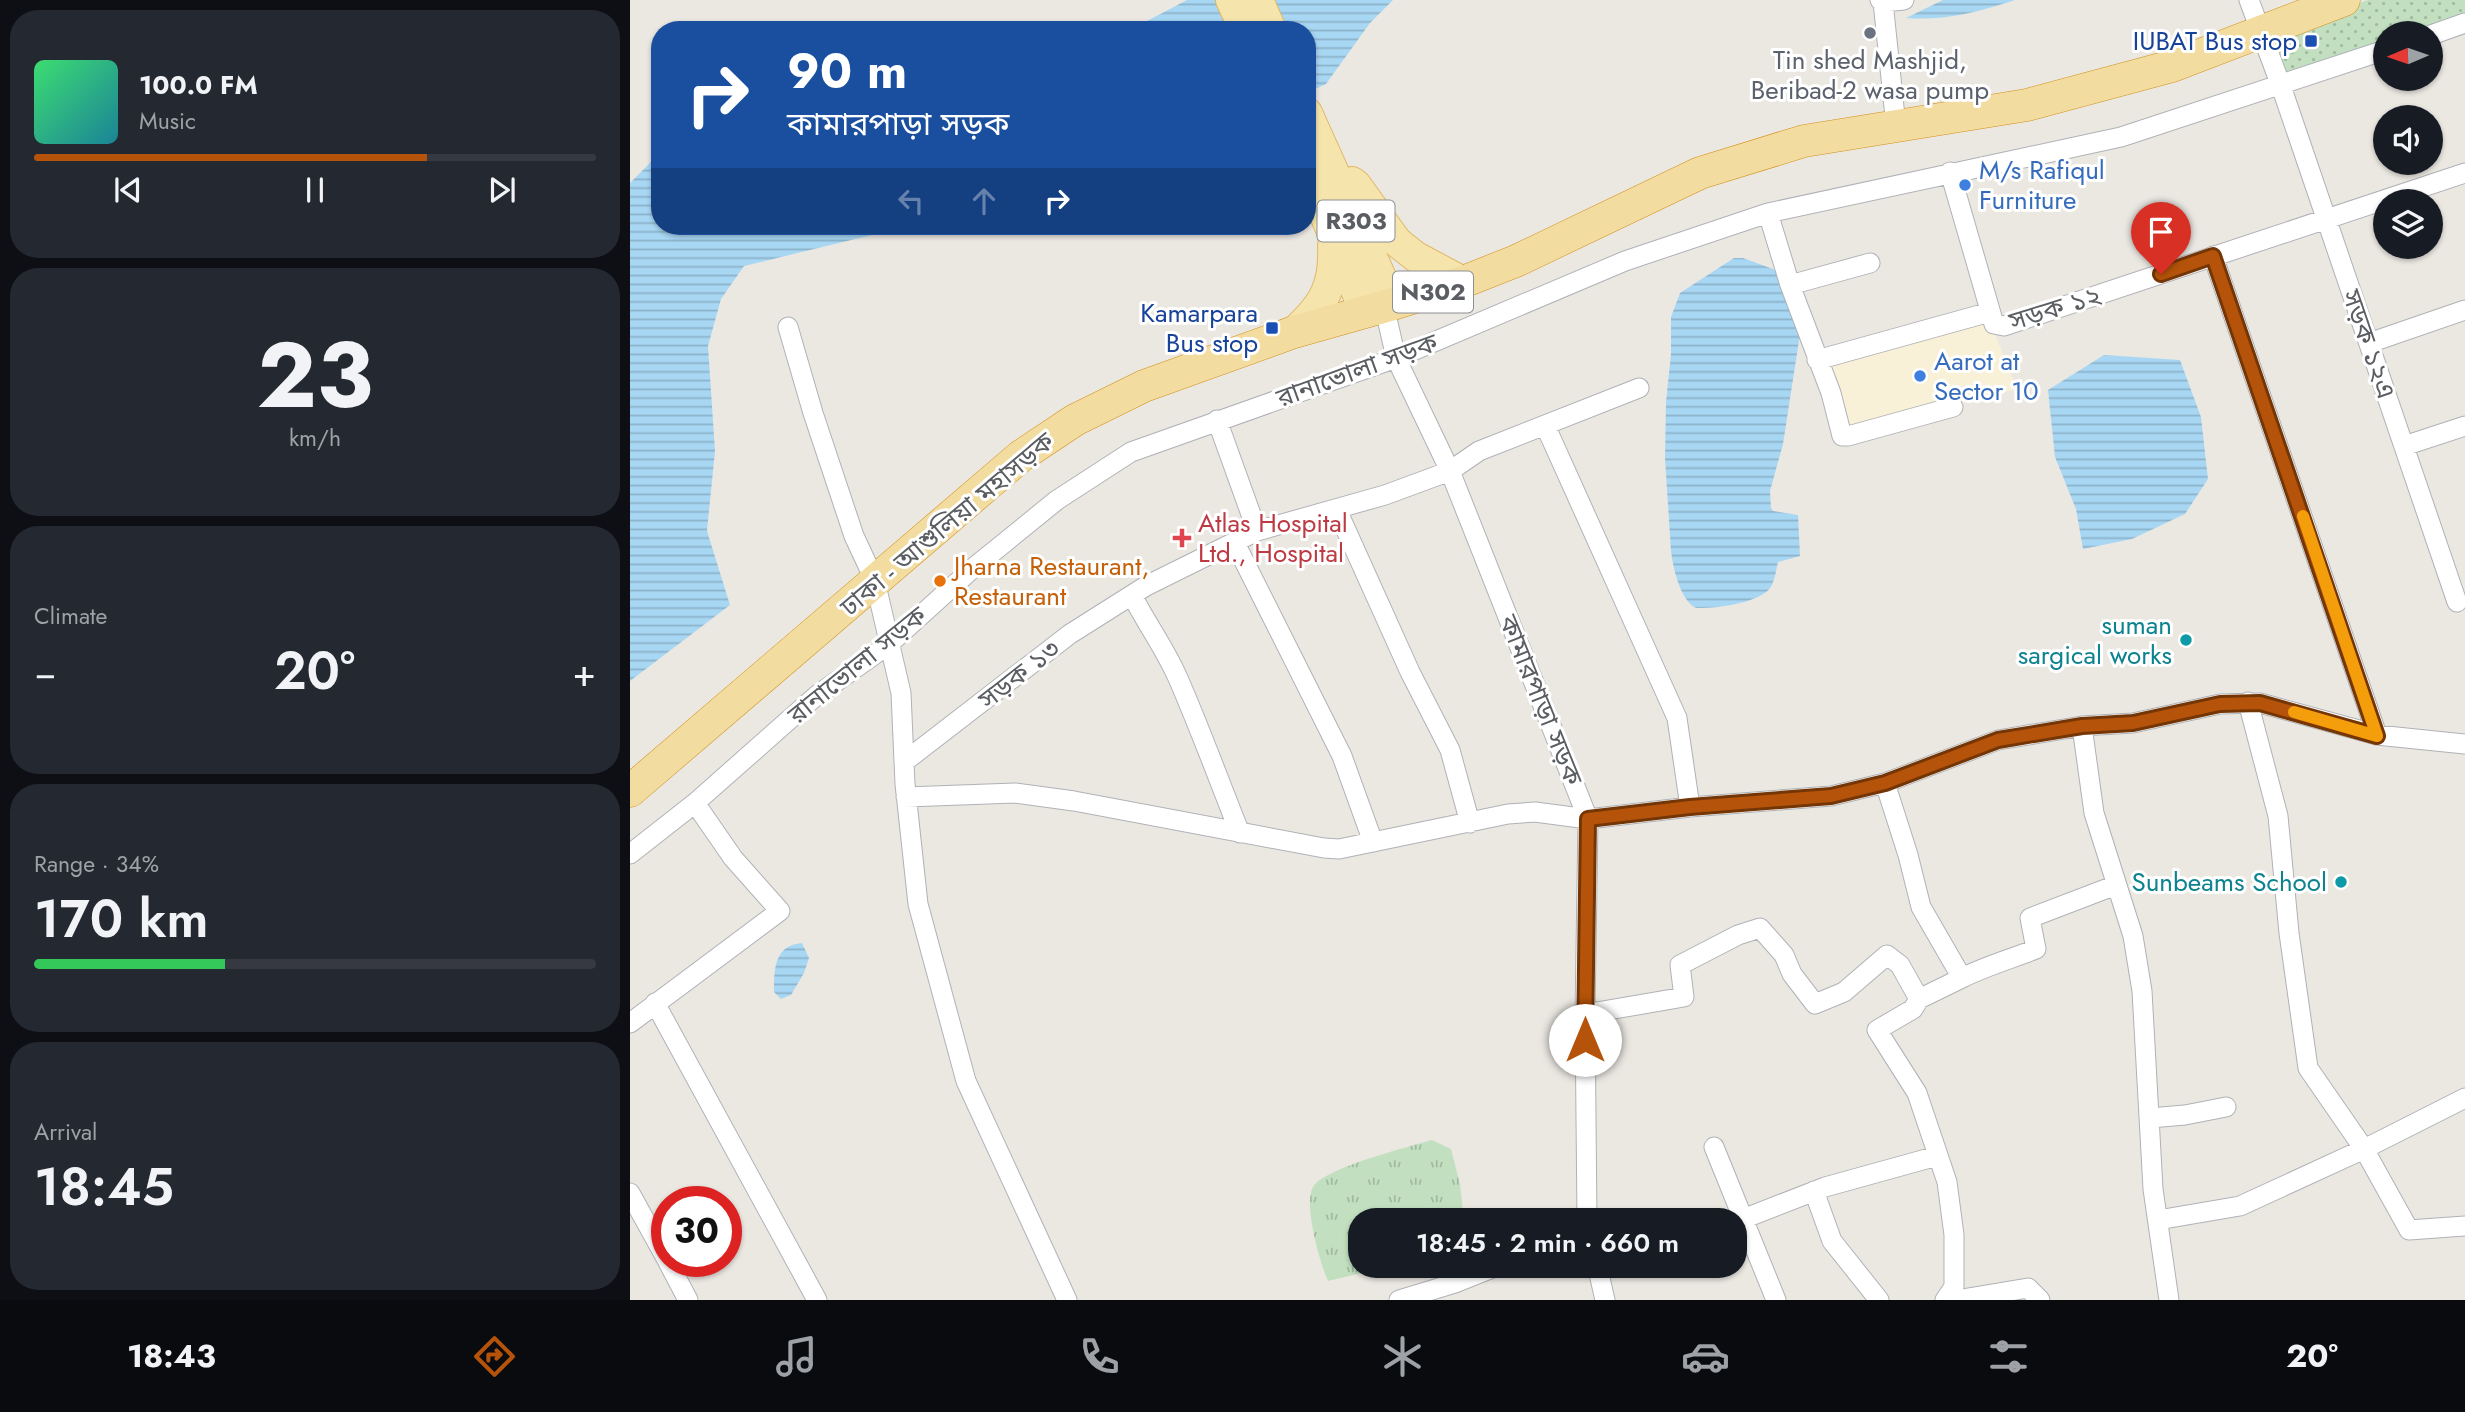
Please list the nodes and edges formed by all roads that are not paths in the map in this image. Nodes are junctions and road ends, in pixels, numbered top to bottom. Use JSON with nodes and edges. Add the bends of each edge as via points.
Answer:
{"nodes":[{"id":1,"x":1231,"y":0,"type":"edge"},
{"id":2,"x":1258,"y":0,"type":"edge"},
{"id":3,"x":1904,"y":0,"type":"edge"},
{"id":4,"x":2249,"y":0,"type":"edge"},
{"id":5,"x":2343,"y":0,"type":"edge"},
{"id":6,"x":1882,"y":1,"type":"edge"},
{"id":7,"x":1241,"y":21,"type":"edge"},
{"id":8,"x":1267,"y":21,"type":"edge"},
{"id":9,"x":2465,"y":23,"type":"edge"},
{"id":10,"x":2443,"y":31,"type":"edge"},
{"id":11,"x":2261,"y":32,"type":"junction"},
{"id":12,"x":2373,"y":54,"type":"edge"},
{"id":13,"x":2281,"y":86,"type":"junction"},
{"id":14,"x":1896,"y":126,"type":"junction"},
{"id":15,"x":1316,"y":145,"type":"edge"},
{"id":16,"x":1321,"y":171,"type":"edge"},
{"id":17,"x":1950,"y":172,"type":"junction"},
{"id":18,"x":2465,"y":173,"type":"edge"},
{"id":19,"x":1768,"y":213,"type":"junction"},
{"id":20,"x":2327,"y":221,"type":"junction"},
{"id":21,"x":1333,"y":233,"type":"junction"},
{"id":22,"x":2213,"y":256,"type":"junction"},
{"id":23,"x":1870,"y":264,"type":"dead end"},
{"id":24,"x":1463,"y":282,"type":"junction"},
{"id":25,"x":1790,"y":285,"type":"junction"},
{"id":26,"x":1381,"y":306,"type":"junction"},
{"id":27,"x":2465,"y":310,"type":"edge"},
{"id":28,"x":1990,"y":312,"type":"junction"},
{"id":29,"x":788,"y":327,"type":"dead end"},
{"id":30,"x":1294,"y":332,"type":"junction"},
{"id":31,"x":2369,"y":343,"type":"junction"},
{"id":32,"x":1396,"y":358,"type":"junction"},
{"id":33,"x":1817,"y":360,"type":"junction"},
{"id":34,"x":1639,"y":388,"type":"dead end"},
{"id":35,"x":1953,"y":407,"type":"dead end"},
{"id":36,"x":1217,"y":421,"type":"junction"},
{"id":37,"x":1545,"y":425,"type":"junction"},
{"id":38,"x":2465,"y":426,"type":"edge"},
{"id":39,"x":2404,"y":446,"type":"junction"},
{"id":40,"x":1450,"y":471,"type":"junction"},
{"id":41,"x":1337,"y":510,"type":"junction"},
{"id":42,"x":1257,"y":531,"type":"junction"},
{"id":43,"x":1235,"y":543,"type":"junction"},
{"id":44,"x":875,"y":581,"type":"junction"},
{"id":45,"x":1132,"y":595,"type":"junction"},
{"id":46,"x":2457,"y":602,"type":"dead end"},
{"id":47,"x":888,"y":645,"type":"junction"},
{"id":48,"x":2248,"y":702,"type":"junction"},
{"id":49,"x":2082,"y":726,"type":"junction"},
{"id":50,"x":2377,"y":736,"type":"junction"},
{"id":51,"x":2465,"y":744,"type":"edge"},
{"id":52,"x":904,"y":762,"type":"junction"},
{"id":53,"x":1885,"y":783,"type":"junction"},
{"id":54,"x":630,"y":792,"type":"edge"},
{"id":55,"x":906,"y":797,"type":"junction"},
{"id":56,"x":695,"y":803,"type":"junction"},
{"id":57,"x":1690,"y":807,"type":"junction"},
{"id":58,"x":1588,"y":819,"type":"junction"},
{"id":59,"x":1470,"y":823,"type":"junction"},
{"id":60,"x":1240,"y":833,"type":"junction"},
{"id":61,"x":1373,"y":842,"type":"junction"},
{"id":62,"x":630,"y":854,"type":"edge"},
{"id":63,"x":2116,"y":885,"type":"junction"},
{"id":64,"x":1962,"y":978,"type":"junction"},
{"id":65,"x":1919,"y":999,"type":"junction"},
{"id":66,"x":655,"y":1003,"type":"junction"},
{"id":67,"x":1585,"y":1014,"type":"junction"},
{"id":68,"x":630,"y":1023,"type":"edge"},
{"id":69,"x":2465,"y":1098,"type":"edge"},
{"id":70,"x":2225,"y":1107,"type":"dead end"},
{"id":71,"x":2150,"y":1118,"type":"junction"},
{"id":72,"x":1714,"y":1147,"type":"dead end"},
{"id":73,"x":2364,"y":1149,"type":"junction"},
{"id":74,"x":1937,"y":1156,"type":"junction"},
{"id":75,"x":1814,"y":1191,"type":"junction"},
{"id":76,"x":630,"y":1193,"type":"edge"},
{"id":77,"x":1587,"y":1208,"type":"edge"},
{"id":78,"x":1739,"y":1208,"type":"edge"},
{"id":79,"x":1747,"y":1217,"type":"edge"},
{"id":80,"x":2158,"y":1220,"type":"junction"},
{"id":81,"x":2465,"y":1226,"type":"edge"},
{"id":82,"x":1747,"y":1229,"type":"edge"},
{"id":83,"x":651,"y":1232,"type":"edge"},
{"id":84,"x":676,"y":1277,"type":"edge"},
{"id":85,"x":1468,"y":1278,"type":"edge"},
{"id":86,"x":1600,"y":1278,"type":"edge"},
{"id":87,"x":688,"y":1300,"type":"edge"},
{"id":88,"x":817,"y":1300,"type":"edge"},
{"id":89,"x":1067,"y":1300,"type":"edge"},
{"id":90,"x":1399,"y":1300,"type":"edge"},
{"id":91,"x":1605,"y":1300,"type":"edge"},
{"id":92,"x":1776,"y":1300,"type":"edge"},
{"id":93,"x":1879,"y":1300,"type":"edge"},
{"id":94,"x":1945,"y":1300,"type":"edge"},
{"id":95,"x":1956,"y":1300,"type":"edge"},
{"id":96,"x":2040,"y":1300,"type":"edge"},
{"id":97,"x":2169,"y":1300,"type":"edge"}],
"edges":[{"from":1,"to":7,"type":"main road"},
{"from":2,"to":8,"type":"main road"},
{"from":3,"to":6,"type":"street"},
{"from":4,"to":11,"type":"street","name":"সড়ক ১২এ"},
{"from":5,"to":11,"type":"highway","name":"ঢাকা - আশুলিয়া মহাসড়ক","number":"N302"},
{"from":6,"to":14,"type":"street"},
{"from":9,"to":10,"type":"street"},
{"from":11,"to":13,"type":"street","name":"সড়ক ১২এ"},
{"from":11,"to":14,"type":"highway","name":"ঢাকা - আশুলিয়া মহাসড়ক","number":"N302","via":[[2172,66],[2027,105]]},
{"from":12,"to":13,"type":"street"},
{"from":13,"to":17,"type":"street","name":"রানাভোলা সড়ক","via":[[2121,136]]},
{"from":13,"to":20,"type":"street","name":"সড়ক ১২এ"},
{"from":14,"to":24,"type":"highway","name":"ঢাকা - আশুলিয়া মহাসড়ক","number":"N302","via":[[1804,141],[1700,173]]},
{"from":15,"to":16,"type":"main road","number":"R303"},
{"from":16,"to":21,"type":"main road","number":"R303"},
{"from":16,"to":24,"type":"main road","via":[[1356,185],[1397,242]]},
{"from":16,"to":26,"type":"main road","number":"R303"},
{"from":17,"to":19,"type":"street","name":"রানাভোলা সড়ক"},
{"from":17,"to":28,"type":"street","name":"সড়ক ১২"},
{"from":18,"to":20,"type":"street","name":"সড়ক ১২"},
{"from":19,"to":25,"type":"street"},
{"from":19,"to":32,"type":"street","name":"রানাভোলা সড়ক","via":[[1625,261]]},
{"from":20,"to":22,"type":"street","name":"সড়ক ১২"},
{"from":20,"to":31,"type":"street","name":"সড়ক ১২এ"},
{"from":21,"to":26,"type":"main road","number":"R303"},
{"from":21,"to":30,"type":"main road","via":[[1330,285],[1322,302]]},
{"from":22,"to":28,"type":"street","name":"সড়ক ১২","via":[[2004,326],[1994,324]]},
{"from":22,"to":50,"type":"street"},
{"from":23,"to":25,"type":"street"},
{"from":24,"to":26,"type":"highway","name":"ঢাকা - আশুলিয়া মহাসড়ক","number":"N302"},
{"from":25,"to":33,"type":"street"},
{"from":26,"to":30,"type":"highway","name":"ঢাকা - আশুলিয়া মহাসড়ক","number":"N302"},
{"from":26,"to":32,"type":"street","name":"কামারপাড়া সড়ক"},
{"from":27,"to":31,"type":"street"},
{"from":28,"to":33,"type":"street"},
{"from":29,"to":44,"type":"street","via":[[854,536]]},
{"from":30,"to":44,"type":"highway","name":"ঢাকা - আশুলিয়া মহাসড়ক","number":"N302","via":[[1144,386],[1075,420],[1021,456]]},
{"from":31,"to":39,"type":"street","name":"সড়ক ১২এ"},
{"from":32,"to":36,"type":"street","name":"রানাভোলা সড়ক"},
{"from":32,"to":40,"type":"street","name":"কামারপাড়া সড়ক"},
{"from":33,"to":35,"type":"street","via":[[1842,436]]},
{"from":34,"to":37,"type":"street","name":"সড়ক ১৩"},
{"from":36,"to":42,"type":"street"},
{"from":36,"to":47,"type":"street","name":"রানাভোলা সড়ক","via":[[1131,452],[1057,500]]},
{"from":37,"to":40,"type":"street","name":"সড়ক ১৩","via":[[1479,451]]},
{"from":37,"to":57,"type":"street","via":[[1677,718]]},
{"from":38,"to":39,"type":"street"},
{"from":39,"to":46,"type":"street","name":"সড়ক ১২এ"},
{"from":40,"to":41,"type":"street","name":"সড়ক ১৩"},
{"from":40,"to":58,"type":"street","name":"কামারপাড়া সড়ক"},
{"from":41,"to":42,"type":"street","name":"সড়ক ১৩"},
{"from":41,"to":59,"type":"street","via":[[1450,750]]},
{"from":42,"to":43,"type":"street","name":"সড়ক ১৩"},
{"from":43,"to":45,"type":"street","name":"সড়ক ১৩"},
{"from":43,"to":61,"type":"street","via":[[1342,756]]},
{"from":44,"to":47,"type":"street"},
{"from":44,"to":54,"type":"highway","name":"ঢাকা - আশুলিয়া মহাসড়ক","number":"N302"},
{"from":45,"to":52,"type":"street","name":"সড়ক ১৩","via":[[1070,634]]},
{"from":45,"to":60,"type":"street","via":[[1176,675]]},
{"from":47,"to":52,"type":"street","via":[[901,693]]},
{"from":47,"to":56,"type":"street","name":"রানাভোলা সড়ক","via":[[816,696]]},
{"from":48,"to":49,"type":"street","name":"কামারপাড়া সড়ক","via":[[2133,723]]},
{"from":48,"to":50,"type":"street","name":"কামারপাড়া সড়ক"},
{"from":48,"to":73,"type":"street","via":[[2278,816],[2308,1068]]},
{"from":49,"to":53,"type":"street","name":"কামারপাড়া সড়ক","via":[[1998,740]]},
{"from":49,"to":63,"type":"street","via":[[2094,813]]},
{"from":50,"to":51,"type":"street","name":"কামারপাড়া সড়ক"},
{"from":52,"to":55,"type":"street"},
{"from":53,"to":57,"type":"street","name":"কামারপাড়া সড়ক","via":[[1831,796]]},
{"from":53,"to":64,"type":"street","via":[[1921,907]]},
{"from":55,"to":60,"type":"street","via":[[1015,793]]},
{"from":55,"to":89,"type":"street","via":[[918,904],[966,1081]]},
{"from":56,"to":62,"type":"street","name":"রানাভোলা সড়ক"},
{"from":56,"to":66,"type":"street","via":[[733,858],[780,911]]},
{"from":57,"to":58,"type":"street","name":"কামারপাড়া সড়ক"},
{"from":58,"to":59,"type":"street","via":[[1535,812]]},
{"from":58,"to":67,"type":"street"},
{"from":59,"to":61,"type":"street"},
{"from":60,"to":61,"type":"street","via":[[1324,849]]},
{"from":63,"to":64,"type":"street","via":[[2030,918],[2036,949]]},
{"from":63,"to":71,"type":"street","via":[[2133,936]]},
{"from":64,"to":65,"type":"street"},
{"from":65,"to":67,"type":"street","via":[[1900,965],[1887,956],[1844,992],[1815,1004],[1784,955],[1759,928],[1680,965],[1684,997]]},
{"from":65,"to":74,"type":"street","via":[[1913,1009],[1877,1030],[1917,1093]]},
{"from":66,"to":68,"type":"street"},
{"from":66,"to":88,"type":"street"},
{"from":67,"to":77,"type":"street"},
{"from":69,"to":73,"type":"street"},
{"from":70,"to":71,"type":"street"},
{"from":71,"to":80,"type":"street"},
{"from":72,"to":78,"type":"street"},
{"from":73,"to":80,"type":"street","via":[[2240,1206]]},
{"from":73,"to":81,"type":"street","via":[[2409,1230]]},
{"from":74,"to":75,"type":"street"},
{"from":74,"to":94,"type":"street","via":[[1947,1182],[1954,1235],[1954,1287]]},
{"from":75,"to":79,"type":"street"},
{"from":75,"to":93,"type":"street","via":[[1832,1241]]},
{"from":76,"to":83,"type":"street"},
{"from":80,"to":97,"type":"street"},
{"from":82,"to":92,"type":"street"},
{"from":84,"to":87,"type":"street"},
{"from":85,"to":90,"type":"street"},
{"from":86,"to":91,"type":"street"},
{"from":95,"to":96,"type":"street","via":[[2028,1288]]}]}
